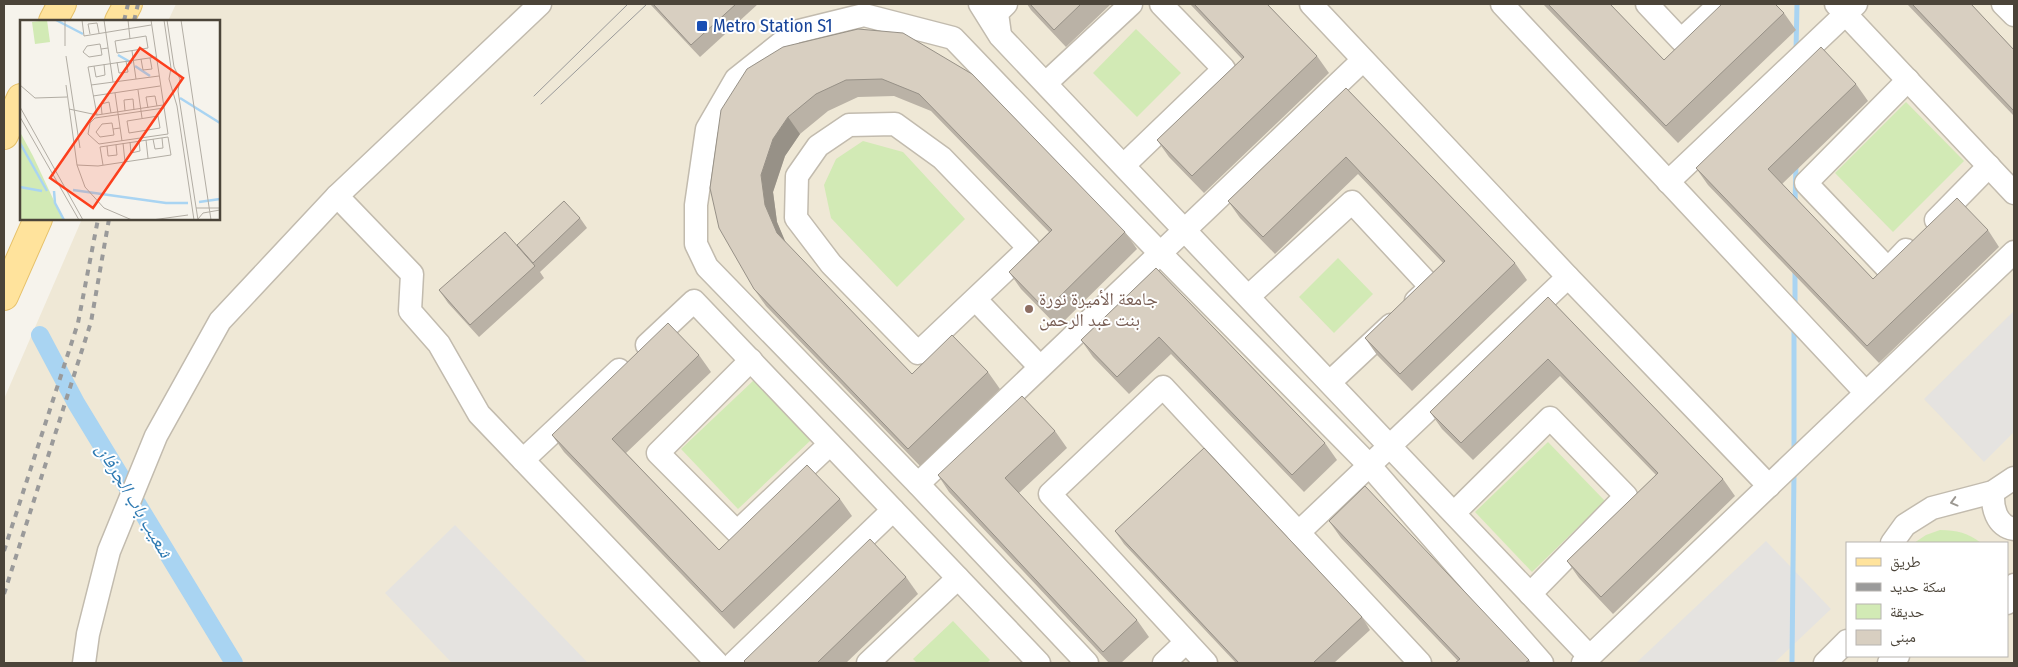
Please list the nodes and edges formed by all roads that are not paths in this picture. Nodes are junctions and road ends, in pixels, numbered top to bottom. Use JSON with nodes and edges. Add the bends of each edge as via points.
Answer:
{"nodes":[{"id":1,"x":62,"y":4,"type":"edge"},
{"id":2,"x":66,"y":4,"type":"edge"},
{"id":3,"x":128,"y":4,"type":"edge"},
{"id":4,"x":132,"y":4,"type":"edge"},
{"id":5,"x":540,"y":4,"type":"edge"},
{"id":6,"x":980,"y":4,"type":"edge"},
{"id":7,"x":1006,"y":4,"type":"edge"},
{"id":8,"x":1131,"y":4,"type":"edge"},
{"id":9,"x":1161,"y":4,"type":"edge"},
{"id":10,"x":1311,"y":4,"type":"edge"},
{"id":11,"x":1502,"y":4,"type":"edge"},
{"id":12,"x":1648,"y":4,"type":"edge"},
{"id":13,"x":1720,"y":4,"type":"edge"},
{"id":14,"x":2003,"y":4,"type":"edge"},
{"id":15,"x":1846,"y":7,"type":"edge"},
{"id":16,"x":2014,"y":15,"type":"edge"},
{"id":17,"x":54,"y":20,"type":"edge"},
{"id":18,"x":58,"y":20,"type":"edge"},
{"id":19,"x":120,"y":20,"type":"edge"},
{"id":20,"x":124,"y":20,"type":"edge"},
{"id":21,"x":1000,"y":36,"type":"junction"},
{"id":22,"x":1363,"y":60,"type":"junction"},
{"id":23,"x":1908,"y":80,"type":"junction"},
{"id":24,"x":20,"y":84,"type":"edge"},
{"id":25,"x":1046,"y":84,"type":"junction"},
{"id":26,"x":20,"y":100,"type":"edge"},
{"id":27,"x":4,"y":115,"type":"edge"},
{"id":28,"x":4,"y":135,"type":"edge"},
{"id":29,"x":1124,"y":165,"type":"junction"},
{"id":30,"x":1989,"y":166,"type":"junction"},
{"id":31,"x":1668,"y":182,"type":"junction"},
{"id":32,"x":2014,"y":194,"type":"edge"},
{"id":33,"x":337,"y":196,"type":"junction"},
{"id":34,"x":20,"y":219,"type":"edge"},
{"id":35,"x":38,"y":220,"type":"edge"},
{"id":36,"x":1185,"y":230,"type":"junction"},
{"id":37,"x":4,"y":252,"type":"edge"},
{"id":38,"x":2014,"y":252,"type":"edge"},
{"id":39,"x":1160,"y":254,"type":"junction"},
{"id":40,"x":1568,"y":277,"type":"junction"},
{"id":41,"x":4,"y":296,"type":"edge"},
{"id":42,"x":1249,"y":296,"type":"junction"},
{"id":43,"x":975,"y":299,"type":"junction"},
{"id":44,"x":751,"y":360,"type":"junction"},
{"id":45,"x":1040,"y":367,"type":"junction"},
{"id":46,"x":1330,"y":382,"type":"junction"},
{"id":47,"x":1866,"y":393,"type":"junction"},
{"id":48,"x":830,"y":444,"type":"junction"},
{"id":49,"x":1390,"y":446,"type":"junction"},
{"id":50,"x":523,"y":460,"type":"junction"},
{"id":51,"x":1370,"y":465,"type":"junction"},
{"id":52,"x":2014,"y":478,"type":"edge"},
{"id":53,"x":918,"y":484,"type":"junction"},
{"id":54,"x":1769,"y":486,"type":"junction"},
{"id":55,"x":1993,"y":492,"type":"junction"},
{"id":56,"x":893,"y":510,"type":"junction"},
{"id":57,"x":1454,"y":513,"type":"junction"},
{"id":58,"x":2014,"y":530,"type":"edge"},
{"id":59,"x":1298,"y":533,"type":"junction"},
{"id":60,"x":1893,"y":542,"type":"edge"},
{"id":61,"x":958,"y":578,"type":"junction"},
{"id":62,"x":2014,"y":585,"type":"edge"},
{"id":63,"x":1530,"y":594,"type":"junction"},
{"id":64,"x":2008,"y":600,"type":"edge"},
{"id":65,"x":1186,"y":642,"type":"junction"},
{"id":66,"x":1846,"y":642,"type":"edge"},
{"id":67,"x":1587,"y":660,"type":"edge"},
{"id":68,"x":1035,"y":662,"type":"edge"},
{"id":69,"x":84,"y":663,"type":"edge"},
{"id":70,"x":717,"y":663,"type":"edge"},
{"id":71,"x":734,"y":663,"type":"edge"},
{"id":72,"x":868,"y":663,"type":"edge"},
{"id":73,"x":1087,"y":663,"type":"edge"},
{"id":74,"x":1164,"y":663,"type":"edge"},
{"id":75,"x":1206,"y":663,"type":"edge"},
{"id":76,"x":1420,"y":663,"type":"edge"},
{"id":77,"x":1542,"y":663,"type":"edge"},
{"id":78,"x":1825,"y":663,"type":"edge"}],
"edges":[{"from":1,"to":17,"type":"main road"},
{"from":2,"to":18,"type":"main road"},
{"from":3,"to":19,"type":"main road"},
{"from":4,"to":20,"type":"main road"},
{"from":5,"to":33,"type":"street"},
{"from":6,"to":21,"type":"street"},
{"from":7,"to":21,"type":"street","via":[[996,13]]},
{"from":8,"to":25,"type":"street"},
{"from":9,"to":29,"type":"street","via":[[1224,68]]},
{"from":10,"to":22,"type":"street"},
{"from":11,"to":31,"type":"street"},
{"from":12,"to":13,"type":"street","via":[[1681,40]]},
{"from":14,"to":16,"type":"street"},
{"from":15,"to":23,"type":"street"},
{"from":15,"to":31,"type":"street"},
{"from":21,"to":25,"type":"street"},
{"from":22,"to":36,"type":"street"},
{"from":22,"to":40,"type":"street"},
{"from":23,"to":30,"type":"street"},
{"from":23,"to":30,"type":"street","via":[[1806,182],[1813,190],[1888,269]]},
{"from":24,"to":27,"type":"main road"},
{"from":25,"to":29,"type":"street"},
{"from":26,"to":28,"type":"main road"},
{"from":29,"to":36,"type":"street"},
{"from":30,"to":32,"type":"street"},
{"from":31,"to":47,"type":"street"},
{"from":33,"to":50,"type":"street","via":[[412,274],[410,311],[439,344],[479,414]]},
{"from":33,"to":69,"type":"street","via":[[220,321],[156,436],[109,551]]},
{"from":34,"to":37,"type":"main road"},
{"from":35,"to":41,"type":"main road"},
{"from":36,"to":39,"type":"street"},
{"from":36,"to":42,"type":"street"},
{"from":38,"to":47,"type":"street"},
{"from":39,"to":45,"type":"street"},
{"from":39,"to":51,"type":"street"},
{"from":39,"to":53,"type":"street","via":[[953,38],[864,15],[795,32],[736,79],[707,129],[696,205],[696,244],[707,267]]},
{"from":40,"to":49,"type":"street"},
{"from":40,"to":54,"type":"street"},
{"from":42,"to":46,"type":"street"},
{"from":42,"to":46,"type":"street","via":[[1352,202],[1431,287]]},
{"from":43,"to":43,"type":"street","via":[[1028,248],[942,158],[895,124],[849,125],[818,146],[797,176],[796,218],[831,264],[918,353]]},
{"from":43,"to":45,"type":"street"},
{"from":44,"to":48,"type":"street"},
{"from":44,"to":48,"type":"street","via":[[658,452],[736,532]]},
{"from":44,"to":50,"type":"street","via":[[694,301]]},
{"from":45,"to":53,"type":"street"},
{"from":46,"to":49,"type":"street"},
{"from":47,"to":54,"type":"street"},
{"from":48,"to":56,"type":"street"},
{"from":49,"to":51,"type":"street"},
{"from":49,"to":57,"type":"street"},
{"from":50,"to":70,"type":"street"},
{"from":51,"to":59,"type":"street"},
{"from":51,"to":77,"type":"street"},
{"from":52,"to":55,"type":"street"},
{"from":53,"to":73,"type":"street"},
{"from":54,"to":67,"type":"street"},
{"from":55,"to":58,"type":"street","via":[[1992,505],[1997,518]]},
{"from":55,"to":60,"type":"street","one_way":true,"via":[[1932,508],[1905,525]]},
{"from":56,"to":61,"type":"street"},
{"from":56,"to":71,"type":"street"},
{"from":57,"to":63,"type":"street"},
{"from":57,"to":63,"type":"street","via":[[1550,418],[1626,496]]},
{"from":59,"to":65,"type":"street","via":[[1162,387],[1050,494]]},
{"from":59,"to":76,"type":"street"},
{"from":61,"to":68,"type":"street"},
{"from":61,"to":72,"type":"street"},
{"from":62,"to":64,"type":"street"},
{"from":63,"to":67,"type":"street"},
{"from":65,"to":74,"type":"street"},
{"from":65,"to":75,"type":"street"},
{"from":66,"to":78,"type":"street"}]}
